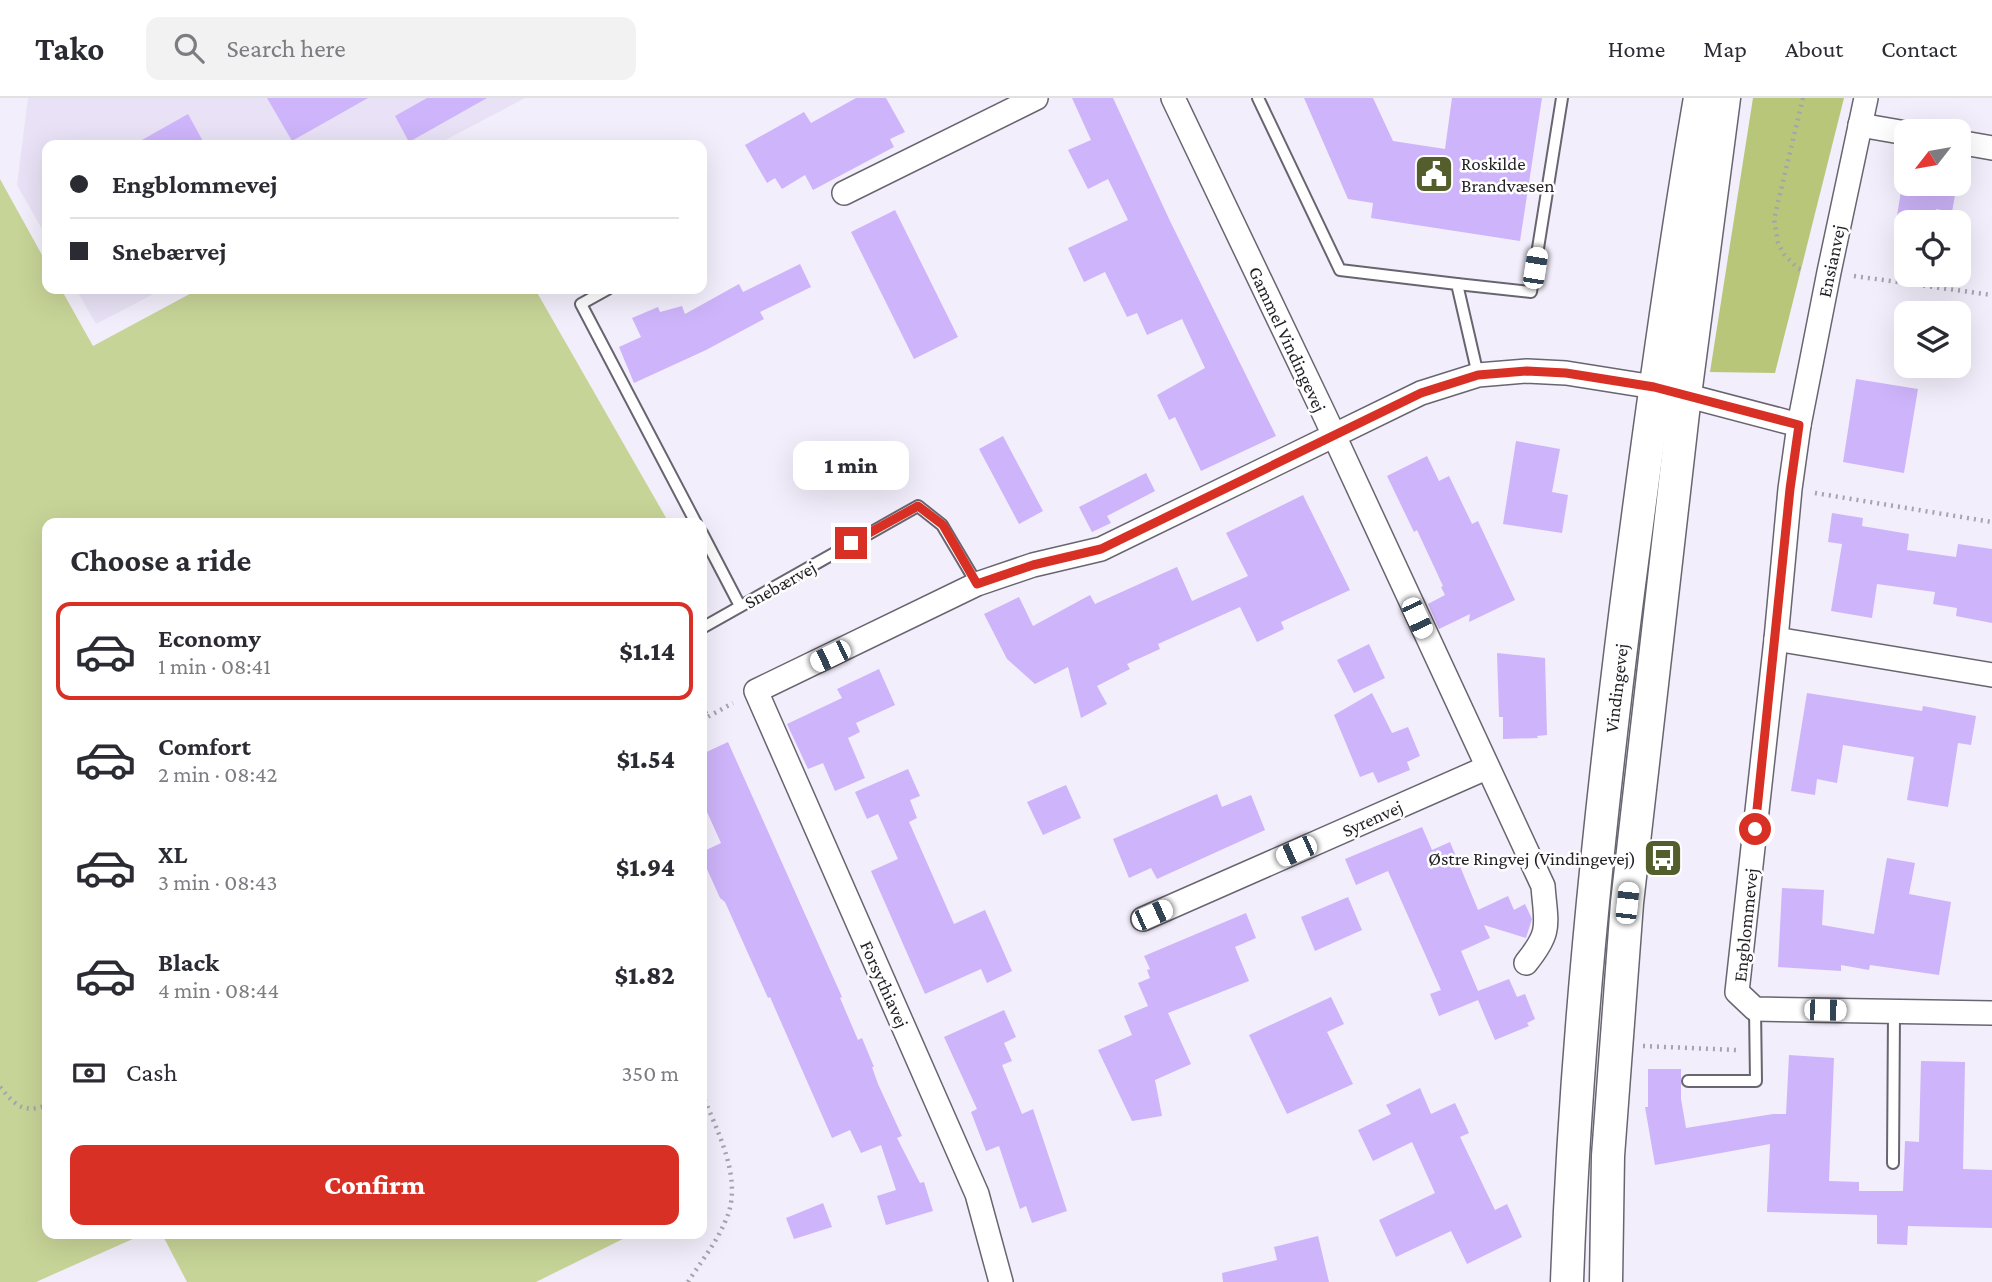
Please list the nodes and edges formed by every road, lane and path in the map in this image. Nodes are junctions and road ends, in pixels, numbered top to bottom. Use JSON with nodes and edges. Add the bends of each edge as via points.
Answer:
{"nodes":[{"id":1,"x":1036,"y":98,"type":"edge"},
{"id":2,"x":1173,"y":98,"type":"edge"},
{"id":3,"x":1258,"y":98,"type":"edge"},
{"id":4,"x":1562,"y":98,"type":"edge"},
{"id":5,"x":1700,"y":98,"type":"edge"},
{"id":6,"x":1724,"y":98,"type":"edge"},
{"id":7,"x":1803,"y":98,"type":"edge"},
{"id":8,"x":1866,"y":98,"type":"edge"},
{"id":9,"x":1860,"y":125,"type":"junction"},
{"id":10,"x":1894,"y":131,"type":"edge"},
{"id":11,"x":1971,"y":144,"type":"edge"},
{"id":12,"x":1992,"y":148,"type":"edge"},
{"id":13,"x":844,"y":193,"type":"dead end"},
{"id":14,"x":1828,"y":275,"type":"junction"},
{"id":15,"x":1457,"y":284,"type":"junction"},
{"id":16,"x":599,"y":294,"type":"edge"},
{"id":17,"x":1992,"y":295,"type":"edge"},
{"id":18,"x":1478,"y":375,"type":"junction"},
{"id":19,"x":1654,"y":387,"type":"junction"},
{"id":20,"x":1685,"y":395,"type":"junction"},
{"id":21,"x":1799,"y":425,"type":"junction"},
{"id":22,"x":1333,"y":435,"type":"junction"},
{"id":23,"x":1790,"y":489,"type":"junction"},
{"id":24,"x":693,"y":518,"type":"edge"},
{"id":25,"x":1992,"y":522,"type":"edge"},
{"id":26,"x":707,"y":543,"type":"edge"},
{"id":27,"x":977,"y":584,"type":"junction"},
{"id":28,"x":740,"y":606,"type":"junction"},
{"id":29,"x":707,"y":625,"type":"edge"},
{"id":30,"x":1776,"y":639,"type":"junction"},
{"id":31,"x":1992,"y":675,"type":"edge"},
{"id":32,"x":756,"y":691,"type":"junction"},
{"id":33,"x":708,"y":717,"type":"edge"},
{"id":34,"x":1486,"y":768,"type":"junction"},
{"id":35,"x":1143,"y":919,"type":"dead end"},
{"id":36,"x":1526,"y":963,"type":"dead end"},
{"id":37,"x":1755,"y":1009,"type":"junction"},
{"id":38,"x":1894,"y":1012,"type":"junction"},
{"id":39,"x":1992,"y":1013,"type":"edge"},
{"id":40,"x":1615,"y":1045,"type":"junction"},
{"id":41,"x":1755,"y":1051,"type":"junction"},
{"id":42,"x":1688,"y":1081,"type":"dead end"},
{"id":43,"x":0,"y":1087,"type":"edge"},
{"id":44,"x":707,"y":1106,"type":"edge"},
{"id":45,"x":42,"y":1107,"type":"edge"},
{"id":46,"x":1893,"y":1163,"type":"dead end"},
{"id":47,"x":688,"y":1282,"type":"edge"},
{"id":48,"x":1001,"y":1282,"type":"edge"},
{"id":49,"x":1567,"y":1282,"type":"edge"},
{"id":50,"x":1606,"y":1282,"type":"edge"}],
"edges":[{"from":1,"to":13,"type":"street"},
{"from":2,"to":22,"type":"street","name":"Gammel Vindingevej"},
{"from":3,"to":15,"type":"lane","via":[[1340,270]]},
{"from":4,"to":15,"type":"lane","via":[[1531,292]]},
{"from":5,"to":19,"type":"main road","name":"Vindingevej"},
{"from":6,"to":20,"type":"main road","name":"Vindingevej"},
{"from":7,"to":14,"type":"path","via":[[1774,219],[1778,243],[1790,262],[1810,274]]},
{"from":8,"to":9,"type":"street","name":"Ensianvej"},
{"from":9,"to":10,"type":"street"},
{"from":9,"to":14,"type":"street","name":"Ensianvej"},
{"from":11,"to":12,"type":"street"},
{"from":14,"to":17,"type":"path"},
{"from":14,"to":21,"type":"street","name":"Ensianvej"},
{"from":15,"to":18,"type":"lane"},
{"from":16,"to":24,"type":"lane","via":[[581,304]]},
{"from":18,"to":19,"type":"street","via":[[1566,373]]},
{"from":18,"to":22,"type":"street","via":[[1421,393]]},
{"from":19,"to":20,"type":"street"},
{"from":19,"to":49,"type":"main road","name":"Vindingevej","via":[[1609,748],[1581,1031]]},
{"from":20,"to":21,"type":"street"},
{"from":20,"to":40,"type":"main road","name":"Vindingevej","via":[[1634,834]]},
{"from":21,"to":23,"type":"street","name":"Engblommevej"},
{"from":22,"to":27,"type":"street","via":[[1101,549]]},
{"from":22,"to":34,"type":"street","name":"Gammel Vindingevej"},
{"from":23,"to":25,"type":"path"},
{"from":23,"to":30,"type":"street","name":"Engblommevej"},
{"from":26,"to":28,"type":"lane"},
{"from":27,"to":28,"type":"lane","name":"Snebærvej","via":[[943,525],[918,506]]},
{"from":27,"to":32,"type":"street"},
{"from":28,"to":29,"type":"lane","name":"Snebærvej"},
{"from":30,"to":31,"type":"street"},
{"from":30,"to":37,"type":"street","name":"Engblommevej","via":[[1737,992]]},
{"from":32,"to":33,"type":"path"},
{"from":32,"to":48,"type":"street","name":"Forsythiavej","via":[[978,1194]]},
{"from":34,"to":35,"type":"street","name":"Syrenvej"},
{"from":34,"to":36,"type":"street","name":"Gammel Vindingevej","via":[[1543,886],[1547,929]]},
{"from":37,"to":38,"type":"street","name":"Engblommevej"},
{"from":37,"to":41,"type":"lane"},
{"from":38,"to":39,"type":"street","name":"Engblommevej"},
{"from":38,"to":46,"type":"lane"},
{"from":40,"to":41,"type":"path"},
{"from":40,"to":50,"type":"main road","name":"Vindingevej"},
{"from":41,"to":42,"type":"lane","via":[[1756,1081]]},
{"from":43,"to":45,"type":"path","via":[[17,1105],[34,1110]]},
{"from":44,"to":47,"type":"path","via":[[733,1187],[726,1220]]}]}
